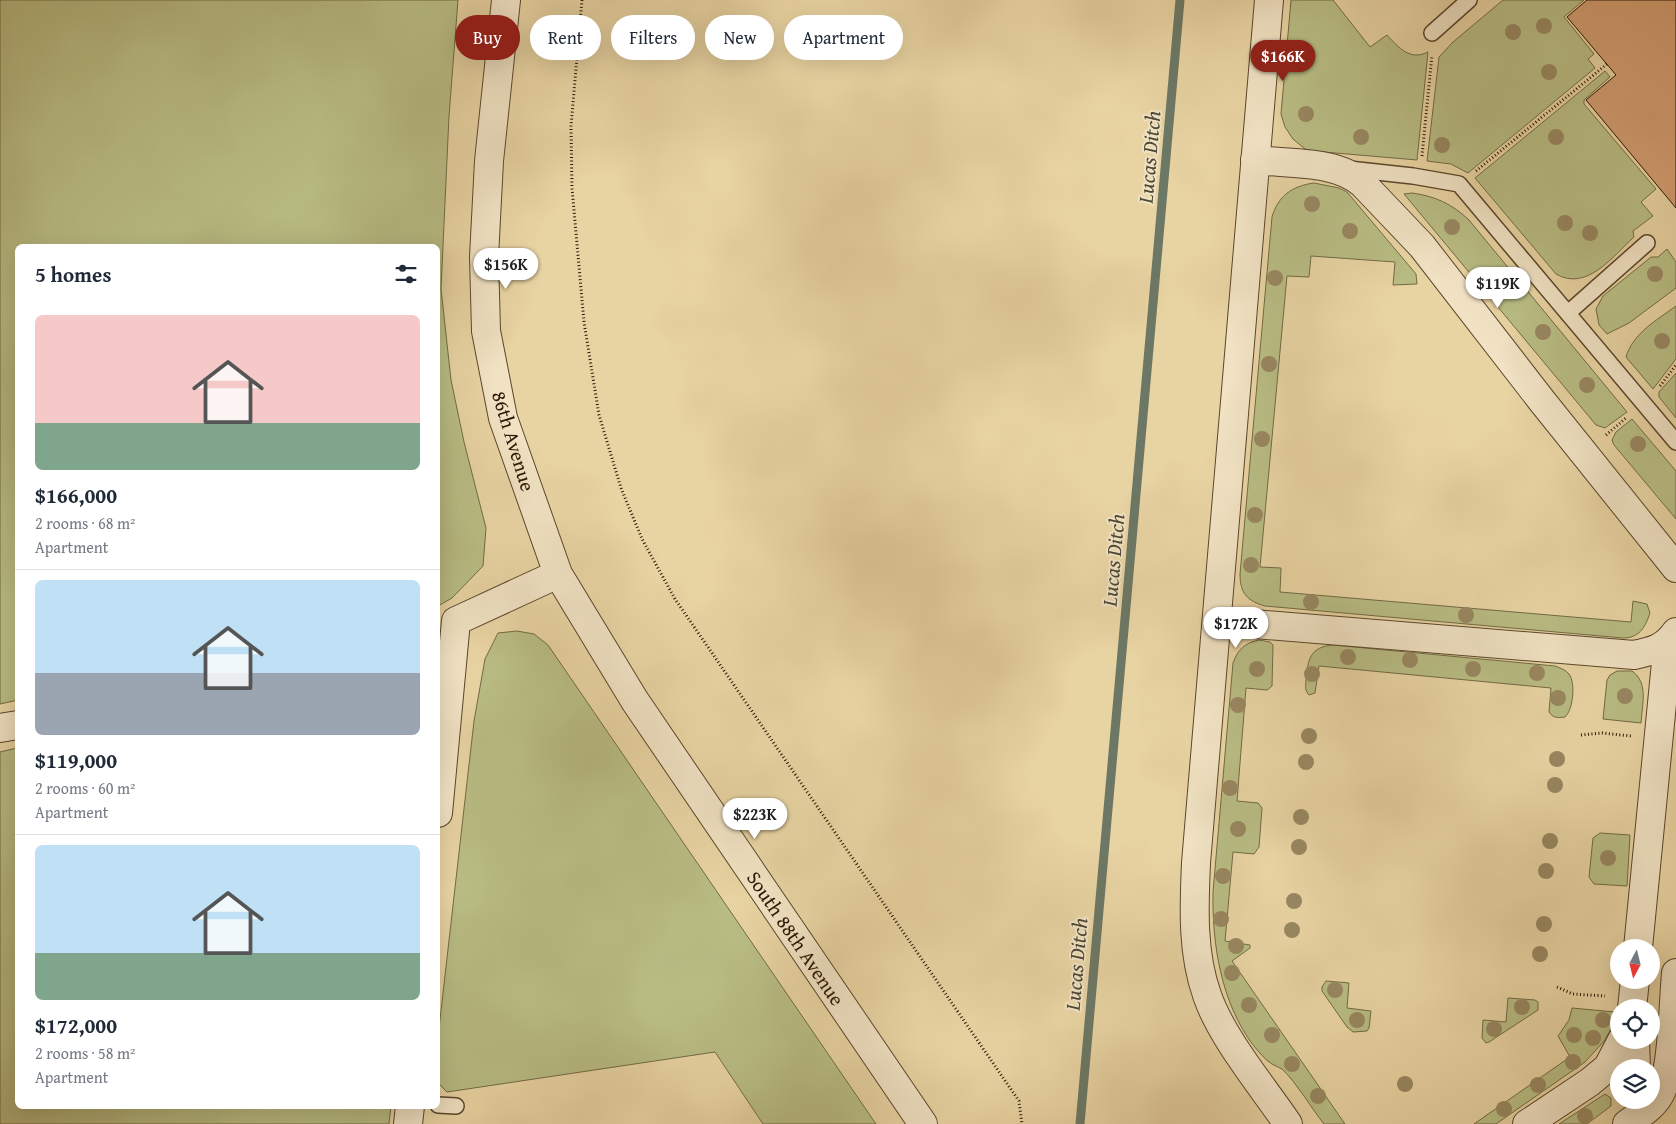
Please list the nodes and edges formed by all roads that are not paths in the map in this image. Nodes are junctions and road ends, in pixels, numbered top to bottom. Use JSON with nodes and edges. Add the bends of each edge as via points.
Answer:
{"nodes":[{"id":1,"x":506,"y":0,"type":"edge"},
{"id":2,"x":1269,"y":0,"type":"edge"},
{"id":3,"x":1469,"y":0,"type":"edge"},
{"id":4,"x":1432,"y":33,"type":"dead end"},
{"id":5,"x":1255,"y":160,"type":"junction"},
{"id":6,"x":1338,"y":168,"type":"junction"},
{"id":7,"x":1647,"y":243,"type":"dead end"},
{"id":8,"x":1568,"y":313,"type":"junction"},
{"id":9,"x":1676,"y":442,"type":"edge"},
{"id":10,"x":1676,"y":568,"type":"edge"},
{"id":11,"x":558,"y":574,"type":"junction"},
{"id":12,"x":1217,"y":621,"type":"junction"},
{"id":13,"x":447,"y":624,"type":"edge"},
{"id":14,"x":1672,"y":637,"type":"edge"},
{"id":15,"x":15,"y":726,"type":"edge"},
{"id":16,"x":0,"y":728,"type":"edge"},
{"id":17,"x":440,"y":758,"type":"edge"},
{"id":18,"x":1639,"y":939,"type":"edge"},
{"id":19,"x":1676,"y":973,"type":"edge"},
{"id":20,"x":1617,"y":1049,"type":"edge"},
{"id":21,"x":440,"y":1105,"type":"edge"},
{"id":22,"x":456,"y":1106,"type":"dead end"},
{"id":23,"x":410,"y":1109,"type":"edge"},
{"id":24,"x":1622,"y":1109,"type":"edge"},
{"id":25,"x":408,"y":1124,"type":"edge"},
{"id":26,"x":923,"y":1124,"type":"edge"},
{"id":27,"x":1288,"y":1124,"type":"edge"},
{"id":28,"x":1527,"y":1124,"type":"edge"},
{"id":29,"x":1609,"y":1124,"type":"edge"},
{"id":30,"x":1627,"y":1124,"type":"edge"}],
"edges":[{"from":1,"to":11,"type":"street","name":"86th Avenue","via":[[488,161],[484,256],[486,331],[503,418]]},
{"from":2,"to":5,"type":"street"},
{"from":3,"to":4,"type":"lane"},
{"from":5,"to":6,"type":"street"},
{"from":5,"to":12,"type":"street"},
{"from":6,"to":8,"type":"lane","via":[[1459,184]]},
{"from":6,"to":10,"type":"street","via":[[1354,176],[1422,246]]},
{"from":7,"to":8,"type":"lane"},
{"from":8,"to":9,"type":"lane"},
{"from":11,"to":13,"type":"street"},
{"from":11,"to":26,"type":"street","name":"South 88th Avenue","via":[[635,701]]},
{"from":12,"to":14,"type":"street","via":[[1634,655],[1651,652]]},
{"from":12,"to":27,"type":"street","via":[[1196,863],[1194,911],[1200,970],[1207,996],[1222,1028]]},
{"from":13,"to":17,"type":"street"},
{"from":14,"to":18,"type":"street"},
{"from":15,"to":16,"type":"street"},
{"from":19,"to":30,"type":"street","via":[[1667,1072],[1660,1093],[1649,1108]]},
{"from":20,"to":28,"type":"street","via":[[1608,1067],[1590,1082]]},
{"from":21,"to":22,"type":"lane"},
{"from":23,"to":25,"type":"street"},
{"from":24,"to":29,"type":"street"}]}
